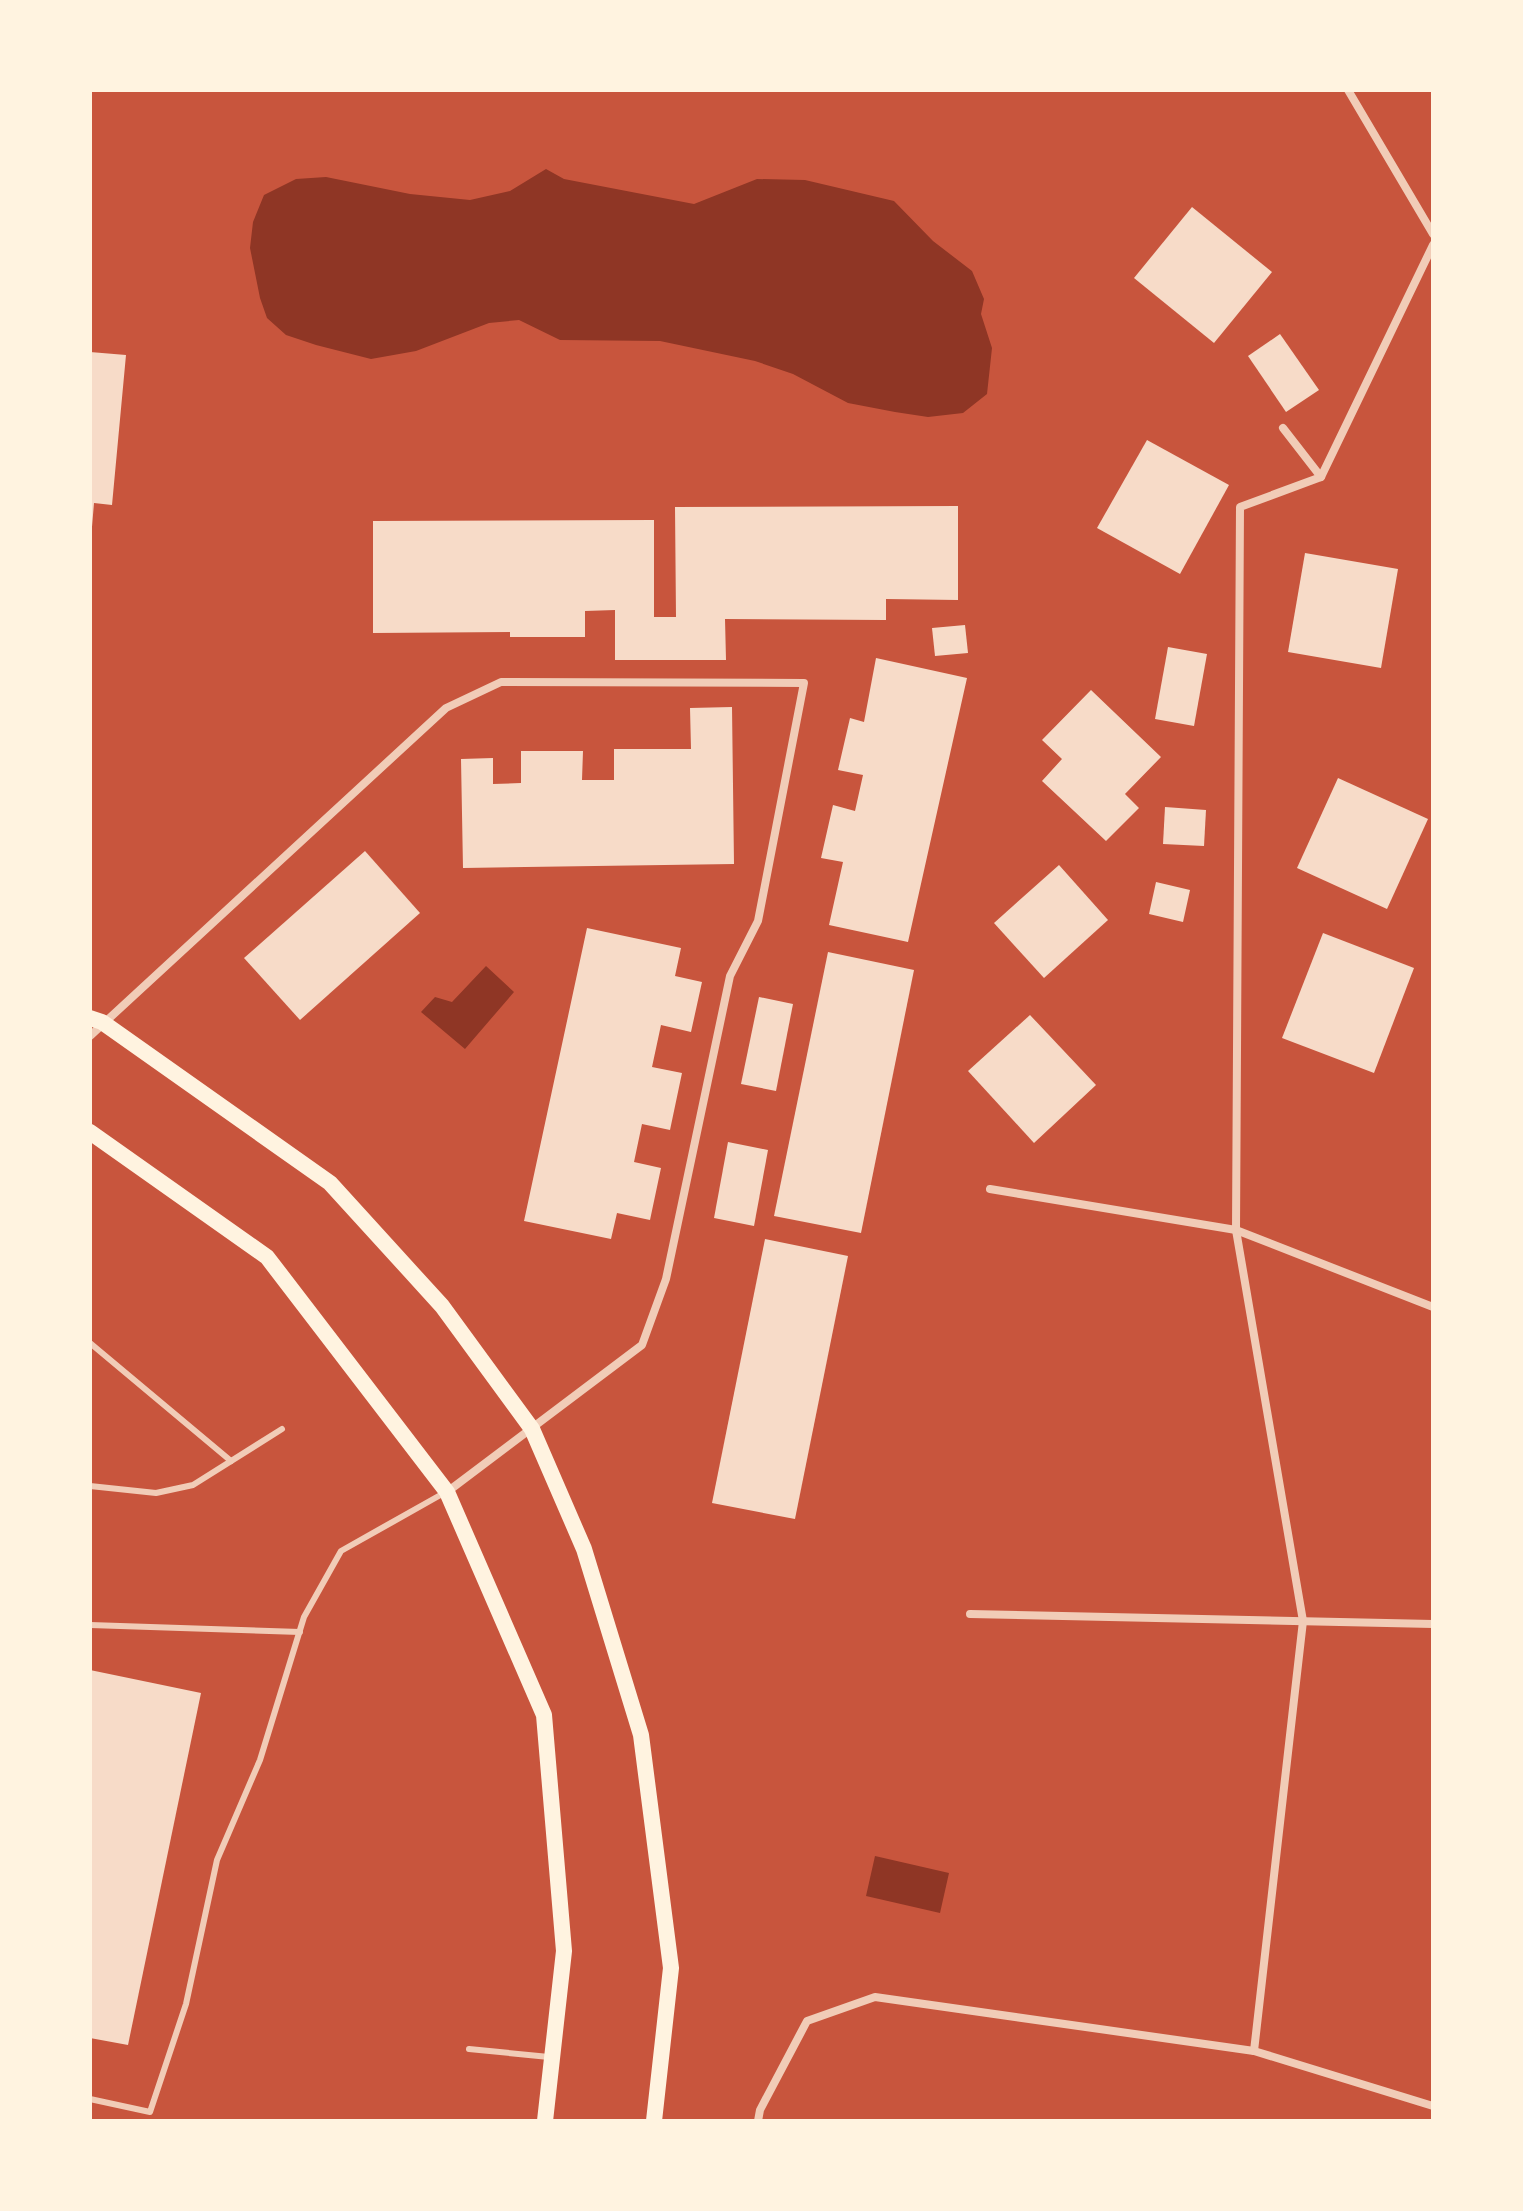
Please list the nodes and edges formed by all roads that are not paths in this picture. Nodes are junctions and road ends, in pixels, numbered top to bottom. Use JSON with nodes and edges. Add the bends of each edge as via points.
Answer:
{"nodes":[{"id":1,"x":1348,"y":90,"type":"edge"},
{"id":2,"x":1433,"y":234,"type":"edge"},
{"id":3,"x":1433,"y":245,"type":"edge"},
{"id":4,"x":1283,"y":428,"type":"dead end"},
{"id":5,"x":1321,"y":477,"type":"junction"},
{"id":6,"x":96,"y":1020,"type":"edge"},
{"id":7,"x":90,"y":1036,"type":"edge"},
{"id":8,"x":90,"y":1132,"type":"edge"},
{"id":9,"x":990,"y":1189,"type":"dead end"},
{"id":10,"x":1236,"y":1230,"type":"junction"},
{"id":11,"x":1433,"y":1307,"type":"edge"},
{"id":12,"x":90,"y":1343,"type":"edge"},
{"id":13,"x":282,"y":1429,"type":"dead end"},
{"id":14,"x":532,"y":1429,"type":"junction"},
{"id":15,"x":231,"y":1461,"type":"junction"},
{"id":16,"x":90,"y":1486,"type":"edge"},
{"id":17,"x":447,"y":1492,"type":"junction"},
{"id":18,"x":970,"y":1614,"type":"dead end"},
{"id":19,"x":1303,"y":1621,"type":"junction"},
{"id":20,"x":1433,"y":1624,"type":"edge"},
{"id":21,"x":90,"y":1625,"type":"edge"},
{"id":22,"x":300,"y":1632,"type":"junction"},
{"id":23,"x":469,"y":2049,"type":"dead end"},
{"id":24,"x":1254,"y":2051,"type":"junction"},
{"id":25,"x":552,"y":2057,"type":"junction"},
{"id":26,"x":90,"y":2099,"type":"edge"},
{"id":27,"x":1433,"y":2106,"type":"edge"},
{"id":28,"x":545,"y":2121,"type":"edge"},
{"id":29,"x":654,"y":2121,"type":"edge"},
{"id":30,"x":758,"y":2121,"type":"edge"}],
"edges":[{"from":1,"to":2,"type":"street"},
{"from":3,"to":5,"type":"street"},
{"from":4,"to":5,"type":"street"},
{"from":5,"to":10,"type":"street","via":[[1240,507]]},
{"from":6,"to":7,"type":"street"},
{"from":6,"to":14,"type":"main road","via":[[330,1183],[442,1306]]},
{"from":6,"to":14,"type":"street","via":[[446,708],[501,682],[804,683],[758,921],[730,976],[666,1279],[642,1345]]},
{"from":8,"to":17,"type":"main road","via":[[267,1257]]},
{"from":9,"to":10,"type":"street"},
{"from":10,"to":11,"type":"street"},
{"from":10,"to":19,"type":"street"},
{"from":12,"to":15,"type":"lane"},
{"from":13,"to":15,"type":"lane"},
{"from":14,"to":17,"type":"street"},
{"from":14,"to":29,"type":"main road","via":[[584,1549],[641,1735],[671,1968]]},
{"from":15,"to":16,"type":"lane","via":[[193,1485],[156,1493]]},
{"from":17,"to":22,"type":"lane","via":[[341,1551]]},
{"from":17,"to":25,"type":"main road","via":[[544,1715],[564,1951]]},
{"from":18,"to":19,"type":"street"},
{"from":19,"to":20,"type":"street"},
{"from":19,"to":24,"type":"street"},
{"from":21,"to":22,"type":"lane"},
{"from":22,"to":26,"type":"lane","via":[[260,1760],[217,1860],[186,2004],[150,2112]]},
{"from":23,"to":25,"type":"lane"},
{"from":24,"to":27,"type":"street"},
{"from":24,"to":30,"type":"street","via":[[875,1997],[807,2021]]},
{"from":25,"to":28,"type":"main road"}]}
